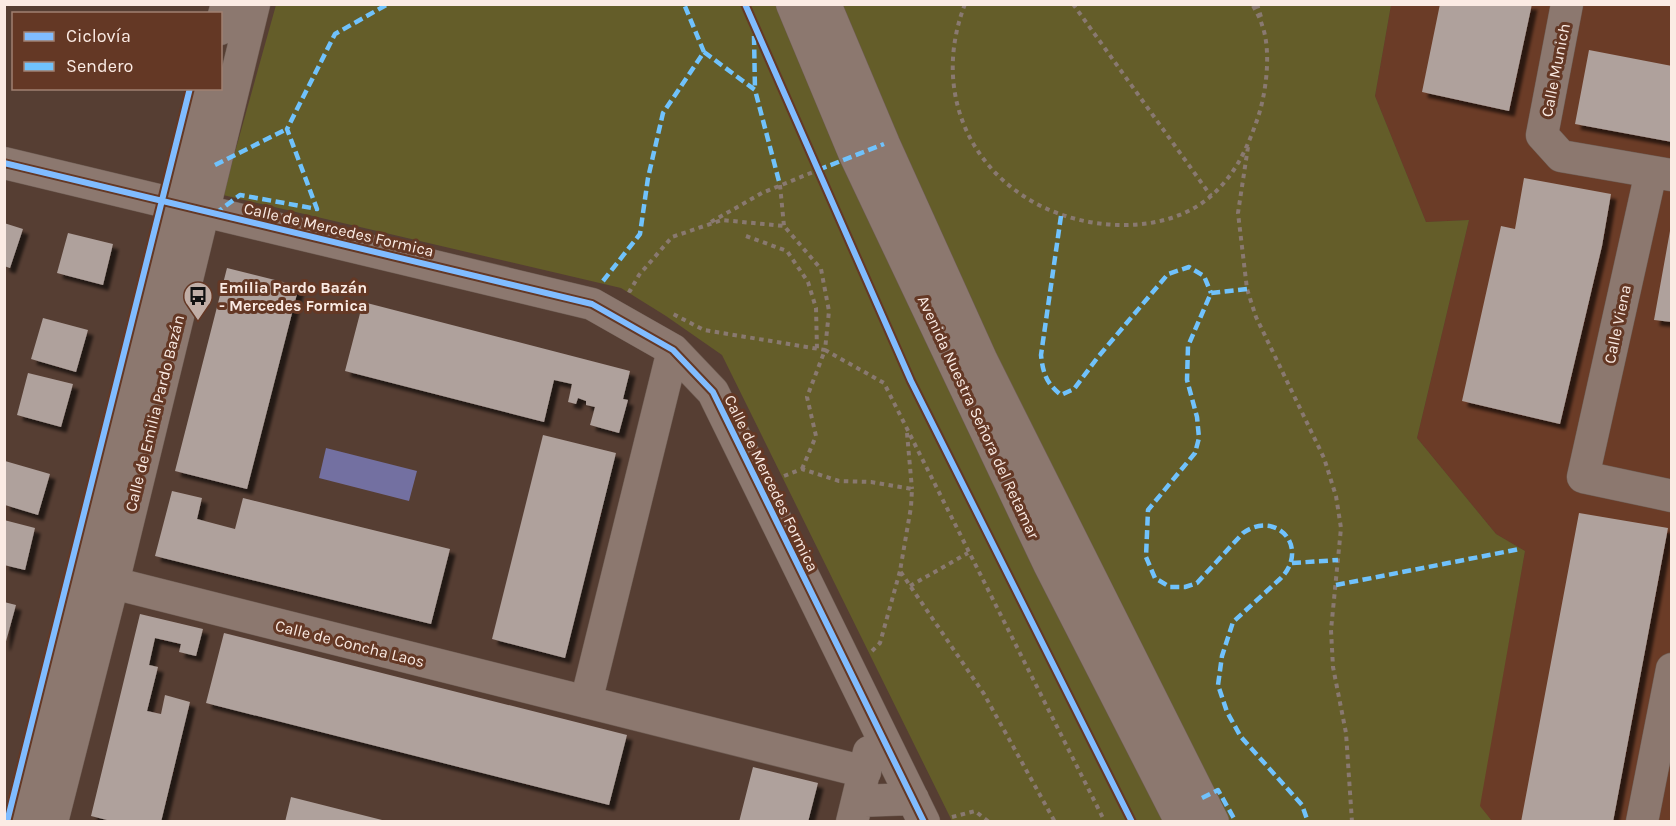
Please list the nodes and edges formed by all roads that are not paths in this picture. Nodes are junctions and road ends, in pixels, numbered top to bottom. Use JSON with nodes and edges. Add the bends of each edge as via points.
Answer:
{"nodes":[{"id":1,"x":227,"y":4,"type":"edge"},
{"id":2,"x":254,"y":4,"type":"edge"},
{"id":3,"x":792,"y":4,"type":"edge"},
{"id":4,"x":825,"y":4,"type":"edge"},
{"id":5,"x":1567,"y":4,"type":"edge"},
{"id":6,"x":222,"y":22,"type":"edge"},
{"id":7,"x":206,"y":90,"type":"edge"},
{"id":8,"x":4,"y":163,"type":"edge"},
{"id":9,"x":1661,"y":174,"type":"edge"},
{"id":10,"x":190,"y":208,"type":"junction"},
{"id":11,"x":673,"y":350,"type":"junction"},
{"id":12,"x":1671,"y":496,"type":"edge"},
{"id":13,"x":113,"y":583,"type":"junction"},
{"id":14,"x":1671,"y":669,"type":"edge"},
{"id":15,"x":586,"y":702,"type":"junction"},
{"id":16,"x":876,"y":726,"type":"junction"},
{"id":17,"x":858,"y":798,"type":"edge"},
{"id":18,"x":928,"y":813,"type":"edge"},
{"id":19,"x":22,"y":822,"type":"edge"},
{"id":20,"x":52,"y":822,"type":"edge"},
{"id":21,"x":1181,"y":822,"type":"edge"},
{"id":22,"x":1213,"y":822,"type":"edge"},
{"id":23,"x":1642,"y":822,"type":"edge"}],
"edges":[{"from":1,"to":6,"type":"street"},
{"from":2,"to":10,"type":"street","name":"Calle de Emilia Pardo Bazán"},
{"from":3,"to":21,"type":"street","name":"Avenida Nuestra Señora del Retamar","via":[[855,155],[1044,553]]},
{"from":4,"to":22,"type":"street","name":"Avenida Nuestra Señora del Retamar","via":[[982,361]]},
{"from":5,"to":9,"type":"street","name":"Calle Munich","via":[[1542,135],[1561,156]]},
{"from":7,"to":10,"type":"street","name":"Calle de Emilia Pardo Bazán"},
{"from":8,"to":10,"type":"street","name":"Calle de Mercedes Formica"},
{"from":9,"to":12,"type":"street","name":"Calle Viena","via":[[1583,477]]},
{"from":10,"to":11,"type":"street","name":"Calle de Mercedes Formica","via":[[592,304]]},
{"from":10,"to":13,"type":"street","name":"Calle de Emilia Pardo Bazán"},
{"from":10,"to":19,"type":"street","name":"Calle de Emilia Pardo Bazán"},
{"from":11,"to":15,"type":"street"},
{"from":11,"to":16,"type":"street","name":"Calle de Mercedes Formica","via":[[713,392]]},
{"from":13,"to":15,"type":"street","name":"Calle de Concha Laos"},
{"from":13,"to":20,"type":"street","name":"Calle de Emilia Pardo Bazán"},
{"from":14,"to":23,"type":"street"},
{"from":15,"to":17,"type":"street","name":"Calle de Concha Laos"},
{"from":16,"to":17,"type":"street"},
{"from":16,"to":18,"type":"street","name":"Calle de Mercedes Formica"},
{"from":17,"to":18,"type":"street","name":"Calle de Concha Laos"}]}
